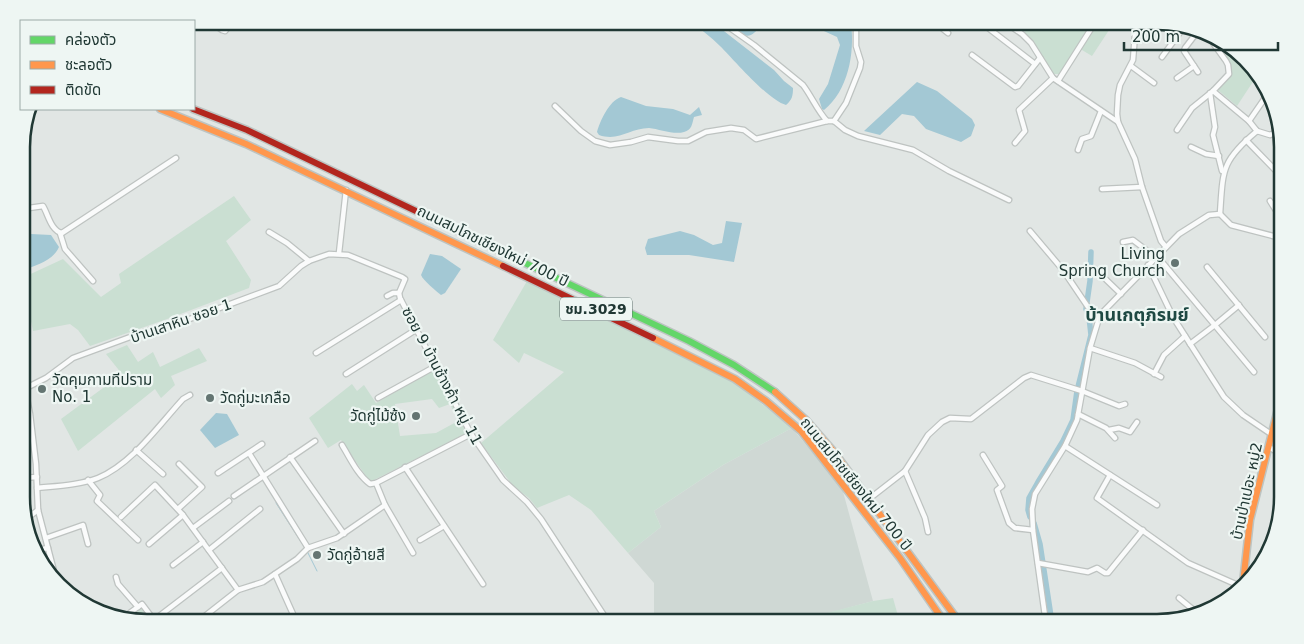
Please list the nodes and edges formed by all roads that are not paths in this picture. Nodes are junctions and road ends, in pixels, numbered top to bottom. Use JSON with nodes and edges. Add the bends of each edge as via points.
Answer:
{"nodes":[{"id":1,"x":733,"y":30,"type":"edge"},
{"id":2,"x":856,"y":30,"type":"edge"},
{"id":3,"x":944,"y":30,"type":"edge"},
{"id":4,"x":991,"y":30,"type":"edge"},
{"id":5,"x":1016,"y":30,"type":"edge"},
{"id":6,"x":1090,"y":30,"type":"edge"},
{"id":7,"x":1135,"y":30,"type":"edge"},
{"id":8,"x":1180,"y":32,"type":"edge"},
{"id":9,"x":948,"y":33,"type":"dead end"},
{"id":10,"x":1194,"y":36,"type":"edge"},
{"id":11,"x":1214,"y":45,"type":"edge"},
{"id":12,"x":972,"y":55,"type":"dead end"},
{"id":13,"x":1162,"y":57,"type":"dead end"},
{"id":14,"x":1040,"y":58,"type":"junction"},
{"id":15,"x":1035,"y":64,"type":"junction"},
{"id":16,"x":1131,"y":66,"type":"junction"},
{"id":17,"x":1194,"y":66,"type":"junction"},
{"id":18,"x":1198,"y":72,"type":"dead end"},
{"id":19,"x":1053,"y":78,"type":"junction"},
{"id":20,"x":1177,"y":78,"type":"dead end"},
{"id":21,"x":1058,"y":81,"type":"junction"},
{"id":22,"x":1154,"y":83,"type":"dead end"},
{"id":23,"x":1211,"y":92,"type":"junction"},
{"id":24,"x":1264,"y":100,"type":"edge"},
{"id":25,"x":555,"y":106,"type":"dead end"},
{"id":26,"x":162,"y":110,"type":"edge"},
{"id":27,"x":195,"y":110,"type":"edge"},
{"id":28,"x":1101,"y":111,"type":"junction"},
{"id":29,"x":827,"y":121,"type":"junction"},
{"id":30,"x":834,"y":121,"type":"junction"},
{"id":31,"x":1118,"y":122,"type":"junction"},
{"id":32,"x":1249,"y":122,"type":"junction"},
{"id":33,"x":1177,"y":130,"type":"dead end"},
{"id":34,"x":1256,"y":131,"type":"junction"},
{"id":35,"x":1273,"y":134,"type":"edge"},
{"id":36,"x":1246,"y":140,"type":"junction"},
{"id":37,"x":1015,"y":143,"type":"dead end"},
{"id":38,"x":1191,"y":147,"type":"dead end"},
{"id":39,"x":1078,"y":150,"type":"dead end"},
{"id":40,"x":1220,"y":156,"type":"junction"},
{"id":41,"x":176,"y":158,"type":"dead end"},
{"id":42,"x":1274,"y":168,"type":"edge"},
{"id":43,"x":1223,"y":172,"type":"junction"},
{"id":44,"x":1142,"y":187,"type":"junction"},
{"id":45,"x":1102,"y":189,"type":"dead end"},
{"id":46,"x":346,"y":190,"type":"junction"},
{"id":47,"x":1009,"y":200,"type":"dead end"},
{"id":48,"x":1270,"y":201,"type":"dead end"},
{"id":49,"x":1274,"y":207,"type":"edge"},
{"id":50,"x":30,"y":208,"type":"edge"},
{"id":51,"x":1220,"y":214,"type":"junction"},
{"id":52,"x":1030,"y":231,"type":"dead end"},
{"id":53,"x":269,"y":232,"type":"dead end"},
{"id":54,"x":60,"y":233,"type":"junction"},
{"id":55,"x":1274,"y":236,"type":"edge"},
{"id":56,"x":1123,"y":242,"type":"dead end"},
{"id":57,"x":1166,"y":247,"type":"junction"},
{"id":58,"x":339,"y":254,"type":"junction"},
{"id":59,"x":1157,"y":256,"type":"junction"},
{"id":60,"x":309,"y":261,"type":"junction"},
{"id":61,"x":1148,"y":265,"type":"junction"},
{"id":62,"x":1207,"y":267,"type":"dead end"},
{"id":63,"x":1096,"y":269,"type":"dead end"},
{"id":64,"x":93,"y":281,"type":"dead end"},
{"id":65,"x":399,"y":293,"type":"junction"},
{"id":66,"x":1121,"y":294,"type":"junction"},
{"id":67,"x":387,"y":296,"type":"dead end"},
{"id":68,"x":401,"y":300,"type":"junction"},
{"id":69,"x":1239,"y":305,"type":"junction"},
{"id":70,"x":1100,"y":315,"type":"junction"},
{"id":71,"x":1215,"y":325,"type":"junction"},
{"id":72,"x":417,"y":328,"type":"junction"},
{"id":73,"x":1185,"y":336,"type":"junction"},
{"id":74,"x":1266,"y":337,"type":"dead end"},
{"id":75,"x":1190,"y":344,"type":"junction"},
{"id":76,"x":1090,"y":348,"type":"junction"},
{"id":77,"x":316,"y":354,"type":"dead end"},
{"id":78,"x":436,"y":366,"type":"junction"},
{"id":79,"x":1254,"y":372,"type":"dead end"},
{"id":80,"x":346,"y":374,"type":"dead end"},
{"id":81,"x":1154,"y":374,"type":"junction"},
{"id":82,"x":1161,"y":377,"type":"dead end"},
{"id":83,"x":30,"y":386,"type":"edge"},
{"id":84,"x":1082,"y":391,"type":"junction"},
{"id":85,"x":190,"y":395,"type":"dead end"},
{"id":86,"x":378,"y":398,"type":"dead end"},
{"id":87,"x":1125,"y":404,"type":"dead end"},
{"id":88,"x":30,"y":414,"type":"edge"},
{"id":89,"x":1078,"y":414,"type":"junction"},
{"id":90,"x":1137,"y":422,"type":"dead end"},
{"id":91,"x":1274,"y":422,"type":"edge"},
{"id":92,"x":1109,"y":430,"type":"junction"},
{"id":93,"x":471,"y":434,"type":"junction"},
{"id":94,"x":1271,"y":434,"type":"junction"},
{"id":95,"x":1115,"y":438,"type":"dead end"},
{"id":96,"x":315,"y":441,"type":"dead end"},
{"id":97,"x":262,"y":444,"type":"dead end"},
{"id":98,"x":342,"y":445,"type":"dead end"},
{"id":99,"x":1065,"y":446,"type":"junction"},
{"id":100,"x":1269,"y":447,"type":"junction"},
{"id":101,"x":136,"y":450,"type":"junction"},
{"id":102,"x":1274,"y":450,"type":"edge"},
{"id":103,"x":249,"y":453,"type":"junction"},
{"id":104,"x":983,"y":455,"type":"dead end"},
{"id":105,"x":290,"y":457,"type":"junction"},
{"id":106,"x":179,"y":464,"type":"dead end"},
{"id":107,"x":405,"y":467,"type":"junction"},
{"id":108,"x":904,"y":471,"type":"junction"},
{"id":109,"x":218,"y":473,"type":"dead end"},
{"id":110,"x":163,"y":474,"type":"dead end"},
{"id":111,"x":1110,"y":475,"type":"junction"},
{"id":112,"x":263,"y":476,"type":"junction"},
{"id":113,"x":30,"y":477,"type":"edge"},
{"id":114,"x":36,"y":477,"type":"junction"},
{"id":115,"x":88,"y":480,"type":"junction"},
{"id":116,"x":376,"y":483,"type":"junction"},
{"id":117,"x":37,"y":488,"type":"junction"},
{"id":118,"x":234,"y":496,"type":"dead end"},
{"id":119,"x":869,"y":499,"type":"junction"},
{"id":120,"x":229,"y":501,"type":"dead end"},
{"id":121,"x":385,"y":505,"type":"junction"},
{"id":122,"x":1157,"y":505,"type":"dead end"},
{"id":123,"x":260,"y":508,"type":"dead end"},
{"id":124,"x":178,"y":509,"type":"junction"},
{"id":125,"x":38,"y":510,"type":"junction"},
{"id":126,"x":32,"y":515,"type":"edge"},
{"id":127,"x":183,"y":515,"type":"junction"},
{"id":128,"x":121,"y":518,"type":"dead end"},
{"id":129,"x":444,"y":526,"type":"junction"},
{"id":130,"x":193,"y":528,"type":"junction"},
{"id":131,"x":1033,"y":530,"type":"junction"},
{"id":132,"x":1144,"y":530,"type":"junction"},
{"id":133,"x":928,"y":532,"type":"dead end"},
{"id":134,"x":344,"y":534,"type":"junction"},
{"id":135,"x":46,"y":538,"type":"junction"},
{"id":136,"x":138,"y":540,"type":"dead end"},
{"id":137,"x":420,"y":540,"type":"dead end"},
{"id":138,"x":203,"y":542,"type":"junction"},
{"id":139,"x":88,"y":544,"type":"dead end"},
{"id":140,"x":149,"y":544,"type":"dead end"},
{"id":141,"x":48,"y":548,"type":"junction"},
{"id":142,"x":43,"y":549,"type":"edge"},
{"id":143,"x":209,"y":550,"type":"junction"},
{"id":144,"x":307,"y":550,"type":"junction"},
{"id":145,"x":413,"y":553,"type":"dead end"},
{"id":146,"x":1038,"y":563,"type":"junction"},
{"id":147,"x":52,"y":564,"type":"edge"},
{"id":148,"x":173,"y":565,"type":"dead end"},
{"id":149,"x":222,"y":568,"type":"junction"},
{"id":150,"x":274,"y":574,"type":"junction"},
{"id":151,"x":1244,"y":575,"type":"edge"},
{"id":152,"x":116,"y":577,"type":"dead end"},
{"id":153,"x":483,"y":584,"type":"dead end"},
{"id":154,"x":1235,"y":584,"type":"edge"},
{"id":155,"x":238,"y":590,"type":"junction"},
{"id":156,"x":1179,"y":598,"type":"dead end"},
{"id":157,"x":138,"y":608,"type":"junction"},
{"id":158,"x":1192,"y":609,"type":"edge"},
{"id":159,"x":131,"y":613,"type":"edge"},
{"id":160,"x":150,"y":614,"type":"edge"},
{"id":161,"x":162,"y":614,"type":"edge"},
{"id":162,"x":207,"y":614,"type":"edge"},
{"id":163,"x":293,"y":614,"type":"edge"},
{"id":164,"x":603,"y":614,"type":"edge"},
{"id":165,"x":939,"y":614,"type":"edge"},
{"id":166,"x":954,"y":614,"type":"edge"},
{"id":167,"x":1045,"y":614,"type":"edge"}],
"edges":[{"from":1,"to":29,"type":"street","via":[[803,85]]},
{"from":2,"to":30,"type":"street","via":[[860,68],[846,103]]},
{"from":3,"to":9,"type":"street"},
{"from":4,"to":15,"type":"street"},
{"from":5,"to":14,"type":"street","via":[[1027,38]]},
{"from":6,"to":21,"type":"street"},
{"from":7,"to":16,"type":"street"},
{"from":8,"to":13,"type":"street"},
{"from":10,"to":17,"type":"street","via":[[1184,51]]},
{"from":11,"to":23,"type":"street","via":[[1228,65],[1229,74]]},
{"from":12,"to":15,"type":"street","via":[[1015,87]]},
{"from":14,"to":15,"type":"street"},
{"from":14,"to":19,"type":"street"},
{"from":16,"to":22,"type":"street"},
{"from":16,"to":31,"type":"street","via":[[1120,85]]},
{"from":17,"to":18,"type":"street"},
{"from":17,"to":20,"type":"street"},
{"from":19,"to":21,"type":"street"},
{"from":19,"to":37,"type":"street","via":[[1020,108],[1026,131]]},
{"from":21,"to":28,"type":"street"},
{"from":23,"to":32,"type":"street"},
{"from":23,"to":33,"type":"street","via":[[1192,108]]},
{"from":23,"to":40,"type":"street","via":[[1213,135]]},
{"from":24,"to":32,"type":"street"},
{"from":25,"to":29,"type":"street","via":[[595,141],[610,145],[648,137],[688,141],[706,132],[731,128],[744,130],[756,139]]},
{"from":26,"to":46,"type":"main road","name":"ถนนสมโภชเชียงใหม่ 700 ปี","number":"ชม.3029"},
{"from":27,"to":119,"type":"main road","name":"ถนนสมโภชเชียงใหม่ 700 ปี","number":"ชม.3029","via":[[247,130],[671,332],[739,368],[796,409]]},
{"from":28,"to":31,"type":"street"},
{"from":28,"to":39,"type":"street","via":[[1091,136],[1082,139]]},
{"from":29,"to":30,"type":"street"},
{"from":30,"to":47,"type":"street","via":[[858,136],[913,150]]},
{"from":31,"to":44,"type":"street","via":[[1135,159]]},
{"from":32,"to":34,"type":"street"},
{"from":34,"to":35,"type":"street"},
{"from":34,"to":36,"type":"street"},
{"from":36,"to":42,"type":"street"},
{"from":36,"to":43,"type":"street","via":[[1227,162]]},
{"from":38,"to":40,"type":"street"},
{"from":40,"to":43,"type":"street"},
{"from":41,"to":54,"type":"street"},
{"from":43,"to":51,"type":"street"},
{"from":44,"to":45,"type":"street"},
{"from":44,"to":57,"type":"street"},
{"from":46,"to":58,"type":"street"},
{"from":46,"to":165,"type":"main road","name":"ถนนสมโภชเชียงใหม่ 700 ปี","number":"ชม.3029","via":[[735,379],[786,416],[817,450]]},
{"from":48,"to":49,"type":"street"},
{"from":50,"to":54,"type":"street","via":[[43,206]]},
{"from":51,"to":55,"type":"street","via":[[1231,225]]},
{"from":51,"to":57,"type":"street","via":[[1209,215],[1196,222]]},
{"from":52,"to":70,"type":"street","via":[[1063,270],[1088,308]]},
{"from":53,"to":60,"type":"street"},
{"from":54,"to":64,"type":"street","via":[[65,249]]},
{"from":56,"to":59,"type":"street","via":[[1133,240]]},
{"from":57,"to":59,"type":"street"},
{"from":58,"to":60,"type":"street","name":"บ้านเสาหิน ซอย 1"},
{"from":58,"to":65,"type":"street","name":"ซอย 9 บ้านช้างค้า หมู่ 11","via":[[402,277],[404,282]]},
{"from":59,"to":61,"type":"street"},
{"from":59,"to":71,"type":"street"},
{"from":60,"to":83,"type":"street","name":"บ้านเสาหิน ซอย 1","via":[[278,286],[73,358]]},
{"from":61,"to":66,"type":"street"},
{"from":61,"to":73,"type":"street"},
{"from":62,"to":69,"type":"street"},
{"from":63,"to":66,"type":"street"},
{"from":65,"to":67,"type":"street"},
{"from":65,"to":68,"type":"street","name":"ซอย 9 บ้านช้างค้า หมู่ 11"},
{"from":66,"to":70,"type":"street"},
{"from":68,"to":72,"type":"street","name":"ซอย 9 บ้านช้างค้า หมู่ 11"},
{"from":68,"to":77,"type":"street"},
{"from":69,"to":71,"type":"street"},
{"from":69,"to":74,"type":"street"},
{"from":70,"to":76,"type":"street"},
{"from":71,"to":75,"type":"street"},
{"from":71,"to":79,"type":"street"},
{"from":72,"to":78,"type":"street","name":"ซอย 9 บ้านช้างค้า หมู่ 11"},
{"from":72,"to":80,"type":"street"},
{"from":73,"to":75,"type":"street"},
{"from":73,"to":81,"type":"street","via":[[1164,355]]},
{"from":75,"to":94,"type":"street","via":[[1224,397]]},
{"from":76,"to":81,"type":"street","via":[[1135,363]]},
{"from":76,"to":84,"type":"street"},
{"from":78,"to":86,"type":"street"},
{"from":78,"to":93,"type":"street","name":"ซอย 9 บ้านช้างค้า หมู่ 11"},
{"from":81,"to":82,"type":"street"},
{"from":84,"to":87,"type":"street","via":[[1119,406]]},
{"from":84,"to":89,"type":"street"},
{"from":84,"to":108,"type":"street","via":[[1031,375],[1024,378],[970,419],[950,418],[942,422],[928,435]]},
{"from":85,"to":101,"type":"street"},
{"from":88,"to":114,"type":"street"},
{"from":89,"to":92,"type":"street"},
{"from":89,"to":99,"type":"street"},
{"from":90,"to":92,"type":"street","via":[[1130,432],[1119,428]]},
{"from":91,"to":94,"type":"main road","name":"บ้านป่าเปอะ หมู่2"},
{"from":92,"to":95,"type":"street"},
{"from":93,"to":107,"type":"street"},
{"from":93,"to":164,"type":"street","name":"ซอย 9 บ้านช้างค้า หมู่ 11","via":[[503,480],[541,520]]},
{"from":94,"to":100,"type":"main road","name":"บ้านป่าเปอะ หมู่2"},
{"from":96,"to":105,"type":"street"},
{"from":97,"to":103,"type":"street"},
{"from":98,"to":116,"type":"street","via":[[367,482]]},
{"from":99,"to":111,"type":"street"},
{"from":99,"to":131,"type":"street","via":[[1035,494]]},
{"from":100,"to":102,"type":"street"},
{"from":100,"to":151,"type":"main road","name":"บ้านป่าเปอะ หมู่2","via":[[1250,520]]},
{"from":101,"to":110,"type":"street"},
{"from":101,"to":115,"type":"street","via":[[114,470]]},
{"from":103,"to":109,"type":"street"},
{"from":103,"to":112,"type":"street"},
{"from":104,"to":131,"type":"street","via":[[1002,486],[997,490],[1007,520],[1015,528]]},
{"from":105,"to":112,"type":"street"},
{"from":105,"to":134,"type":"street"},
{"from":106,"to":124,"type":"street","via":[[202,487]]},
{"from":107,"to":116,"type":"street"},
{"from":107,"to":129,"type":"street"},
{"from":108,"to":119,"type":"street"},
{"from":108,"to":133,"type":"street"},
{"from":111,"to":122,"type":"street"},
{"from":111,"to":132,"type":"street","via":[[1097,498]]},
{"from":112,"to":118,"type":"street"},
{"from":112,"to":144,"type":"street"},
{"from":113,"to":114,"type":"street"},
{"from":114,"to":117,"type":"street"},
{"from":115,"to":117,"type":"street"},
{"from":115,"to":136,"type":"street","via":[[100,495],[97,501]]},
{"from":116,"to":121,"type":"street"},
{"from":117,"to":125,"type":"street"},
{"from":119,"to":166,"type":"main road","name":"ถนนสมโภชเชียงใหม่ 700 ปี","number":"ชม.3029"},
{"from":120,"to":130,"type":"street"},
{"from":121,"to":134,"type":"street"},
{"from":121,"to":145,"type":"street"},
{"from":123,"to":143,"type":"street"},
{"from":124,"to":127,"type":"street"},
{"from":124,"to":128,"type":"street","via":[[155,485]]},
{"from":125,"to":126,"type":"street"},
{"from":125,"to":135,"type":"street"},
{"from":127,"to":130,"type":"street"},
{"from":127,"to":140,"type":"street"},
{"from":129,"to":137,"type":"street"},
{"from":129,"to":153,"type":"street"},
{"from":130,"to":138,"type":"street"},
{"from":131,"to":146,"type":"street"},
{"from":132,"to":146,"type":"street","via":[[1108,573],[1097,568],[1088,572]]},
{"from":132,"to":154,"type":"street","via":[[1188,563]]},
{"from":134,"to":144,"type":"street"},
{"from":135,"to":139,"type":"street","via":[[83,526]]},
{"from":135,"to":141,"type":"street"},
{"from":138,"to":143,"type":"street"},
{"from":138,"to":148,"type":"street"},
{"from":141,"to":142,"type":"street"},
{"from":141,"to":147,"type":"street"},
{"from":143,"to":149,"type":"street"},
{"from":144,"to":150,"type":"street"},
{"from":146,"to":167,"type":"street"},
{"from":149,"to":155,"type":"street"},
{"from":149,"to":161,"type":"street"},
{"from":150,"to":155,"type":"street","via":[[263,582]]},
{"from":150,"to":163,"type":"street"},
{"from":152,"to":157,"type":"street"},
{"from":155,"to":162,"type":"street"},
{"from":156,"to":158,"type":"street"},
{"from":157,"to":159,"type":"street"},
{"from":157,"to":160,"type":"street","via":[[142,604]]}]}
